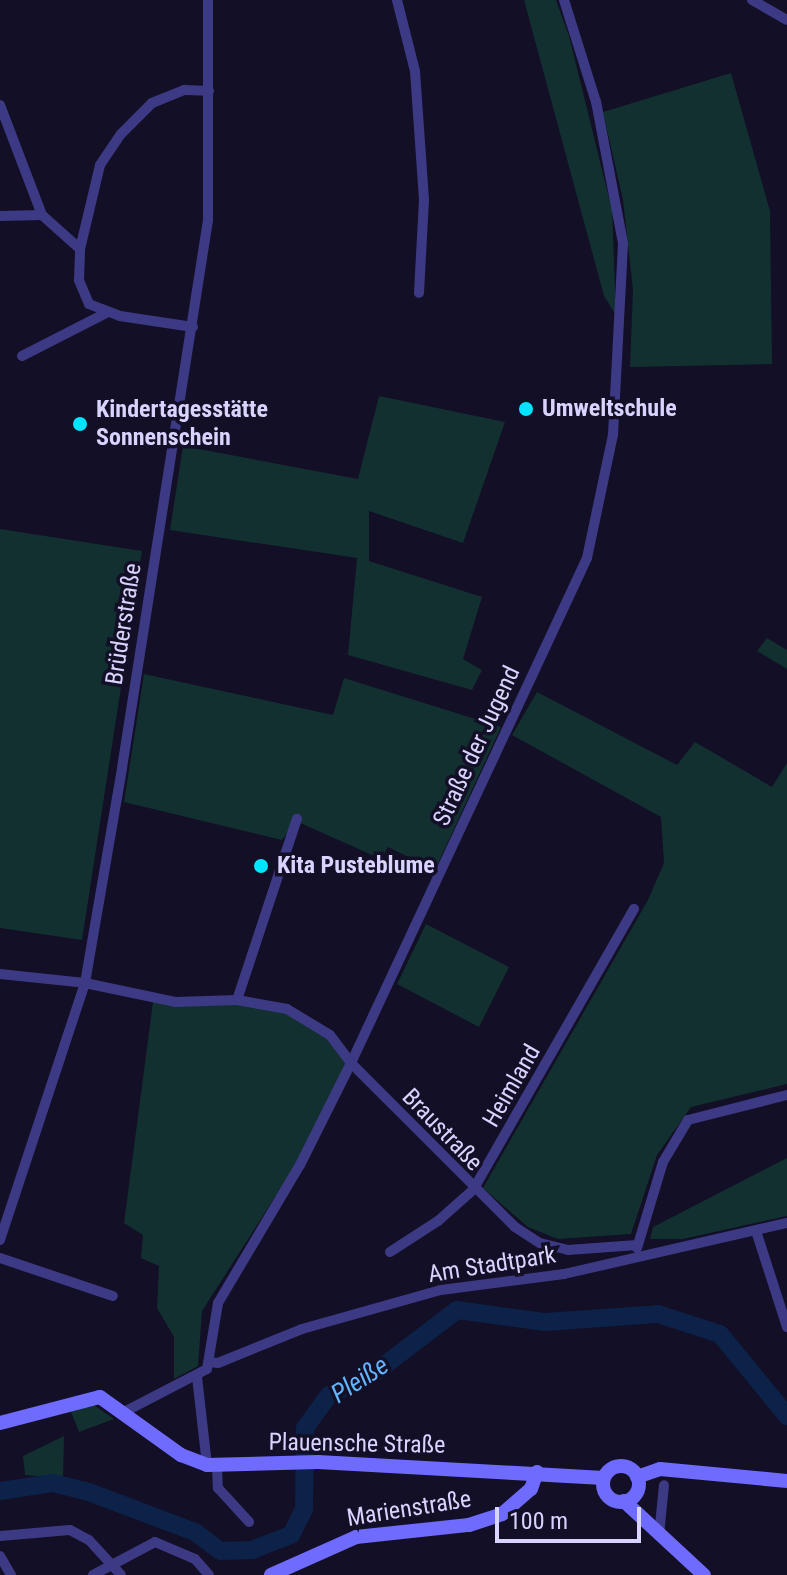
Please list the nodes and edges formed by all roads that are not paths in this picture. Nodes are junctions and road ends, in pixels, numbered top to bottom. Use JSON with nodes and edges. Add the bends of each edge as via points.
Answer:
{"nodes":[{"id":1,"x":208,"y":0,"type":"edge"},
{"id":2,"x":397,"y":0,"type":"edge"},
{"id":3,"x":564,"y":0,"type":"edge"},
{"id":4,"x":752,"y":0,"type":"edge"},
{"id":5,"x":787,"y":20,"type":"edge"},
{"id":6,"x":209,"y":91,"type":"junction"},
{"id":7,"x":0,"y":105,"type":"edge"},
{"id":8,"x":42,"y":215,"type":"junction"},
{"id":9,"x":0,"y":216,"type":"edge"},
{"id":10,"x":80,"y":249,"type":"junction"},
{"id":11,"x":419,"y":293,"type":"dead end"},
{"id":12,"x":106,"y":313,"type":"junction"},
{"id":13,"x":193,"y":327,"type":"junction"},
{"id":14,"x":22,"y":356,"type":"dead end"},
{"id":15,"x":297,"y":819,"type":"dead end"},
{"id":16,"x":634,"y":909,"type":"dead end"},
{"id":17,"x":0,"y":974,"type":"edge"},
{"id":18,"x":85,"y":983,"type":"junction"},
{"id":19,"x":237,"y":1000,"type":"junction"},
{"id":20,"x":351,"y":1063,"type":"junction"},
{"id":21,"x":787,"y":1095,"type":"edge"},
{"id":22,"x":473,"y":1190,"type":"junction"},
{"id":23,"x":787,"y":1223,"type":"edge"},
{"id":24,"x":756,"y":1231,"type":"junction"},
{"id":25,"x":0,"y":1240,"type":"edge"},
{"id":26,"x":637,"y":1245,"type":"junction"},
{"id":27,"x":390,"y":1252,"type":"dead end"},
{"id":28,"x":0,"y":1258,"type":"edge"},
{"id":29,"x":639,"y":1258,"type":"junction"},
{"id":30,"x":113,"y":1296,"type":"dead end"},
{"id":31,"x":787,"y":1327,"type":"edge"},
{"id":32,"x":209,"y":1362,"type":"junction"},
{"id":33,"x":197,"y":1377,"type":"junction"},
{"id":34,"x":126,"y":1411,"type":"junction"},
{"id":35,"x":0,"y":1423,"type":"edge"},
{"id":36,"x":212,"y":1465,"type":"junction"},
{"id":37,"x":537,"y":1472,"type":"junction"},
{"id":38,"x":637,"y":1477,"type":"junction"},
{"id":39,"x":604,"y":1478,"type":"junction"},
{"id":40,"x":787,"y":1481,"type":"edge"},
{"id":41,"x":664,"y":1485,"type":"dead end"},
{"id":42,"x":624,"y":1501,"type":"junction"},
{"id":43,"x":249,"y":1522,"type":"dead end"},
{"id":44,"x":0,"y":1536,"type":"edge"},
{"id":45,"x":658,"y":1537,"type":"junction"},
{"id":46,"x":0,"y":1556,"type":"edge"},
{"id":47,"x":114,"y":1564,"type":"junction"},
{"id":48,"x":303,"y":1568,"type":"edge"},
{"id":49,"x":11,"y":1575,"type":"edge"},
{"id":50,"x":93,"y":1575,"type":"edge"},
{"id":51,"x":121,"y":1575,"type":"edge"},
{"id":52,"x":209,"y":1575,"type":"edge"},
{"id":53,"x":271,"y":1575,"type":"edge"},
{"id":54,"x":704,"y":1575,"type":"edge"}],
"edges":[{"from":1,"to":6,"type":"street","name":"Brüderstraße"},
{"from":2,"to":11,"type":"street","via":[[415,71],[424,200]]},
{"from":3,"to":20,"type":"street","name":"Straße der Jugend","via":[[596,102],[623,243],[613,435],[587,558]]},
{"from":4,"to":5,"type":"street"},
{"from":6,"to":10,"type":"street","via":[[184,90],[152,103],[121,134],[100,165]]},
{"from":6,"to":13,"type":"street","name":"Brüderstraße","via":[[208,220]]},
{"from":7,"to":8,"type":"street"},
{"from":8,"to":9,"type":"street"},
{"from":8,"to":10,"type":"street"},
{"from":10,"to":12,"type":"street","via":[[84,294],[89,304]]},
{"from":12,"to":13,"type":"street"},
{"from":12,"to":14,"type":"street"},
{"from":13,"to":18,"type":"street","name":"Brüderstraße"},
{"from":15,"to":19,"type":"street"},
{"from":16,"to":22,"type":"street","name":"Heimland"},
{"from":17,"to":18,"type":"street","name":"Braustraße"},
{"from":18,"to":19,"type":"street","name":"Braustraße","via":[[175,1002]]},
{"from":18,"to":25,"type":"street","name":"Brüderstraße"},
{"from":19,"to":20,"type":"street","name":"Braustraße","via":[[266,1002],[312,1021]]},
{"from":20,"to":22,"type":"street","name":"Braustraße"},
{"from":20,"to":32,"type":"street","name":"Straße der Jugend","via":[[300,1165],[218,1303]]},
{"from":21,"to":26,"type":"street","via":[[688,1120],[663,1162]]},
{"from":22,"to":26,"type":"street","name":"Braustraße","via":[[540,1243],[568,1250]]},
{"from":22,"to":27,"type":"street","name":"Heimland"},
{"from":23,"to":24,"type":"street","name":"Am Stadtpark"},
{"from":24,"to":29,"type":"street","name":"Am Stadtpark"},
{"from":24,"to":31,"type":"street"},
{"from":26,"to":29,"type":"street"},
{"from":28,"to":30,"type":"street"},
{"from":29,"to":32,"type":"street","name":"Am Stadtpark","via":[[441,1290]]},
{"from":32,"to":33,"type":"street","name":"Straße der Jugend"},
{"from":33,"to":34,"type":"street"},
{"from":33,"to":36,"type":"street"},
{"from":34,"to":35,"type":"street","name":"Plauensche Straße","via":[[100,1397],[80,1398]]},
{"from":34,"to":36,"type":"street","name":"Plauensche Straße","via":[[181,1455]]},
{"from":36,"to":37,"type":"street","name":"Plauensche Straße","via":[[318,1462]]},
{"from":36,"to":43,"type":"street","via":[[218,1488]]},
{"from":37,"to":39,"type":"street","name":"Plauensche Straße"},
{"from":37,"to":48,"type":"street","name":"Marienstraße","via":[[531,1489],[502,1514],[469,1525],[356,1537]]},
{"from":38,"to":39,"type":"street","via":[[618,1466]]},
{"from":38,"to":40,"type":"street","via":[[660,1469]]},
{"from":38,"to":42,"type":"street","via":[[636,1494]]},
{"from":39,"to":42,"type":"street","via":[[609,1498]]},
{"from":41,"to":45,"type":"street"},
{"from":42,"to":45,"type":"street"},
{"from":44,"to":47,"type":"street","via":[[70,1530]]},
{"from":45,"to":54,"type":"street"},
{"from":46,"to":49,"type":"street"},
{"from":47,"to":50,"type":"street"},
{"from":47,"to":51,"type":"street"},
{"from":47,"to":52,"type":"street","via":[[155,1542],[195,1559]]},
{"from":48,"to":53,"type":"street","name":"Marienstraße"}]}
